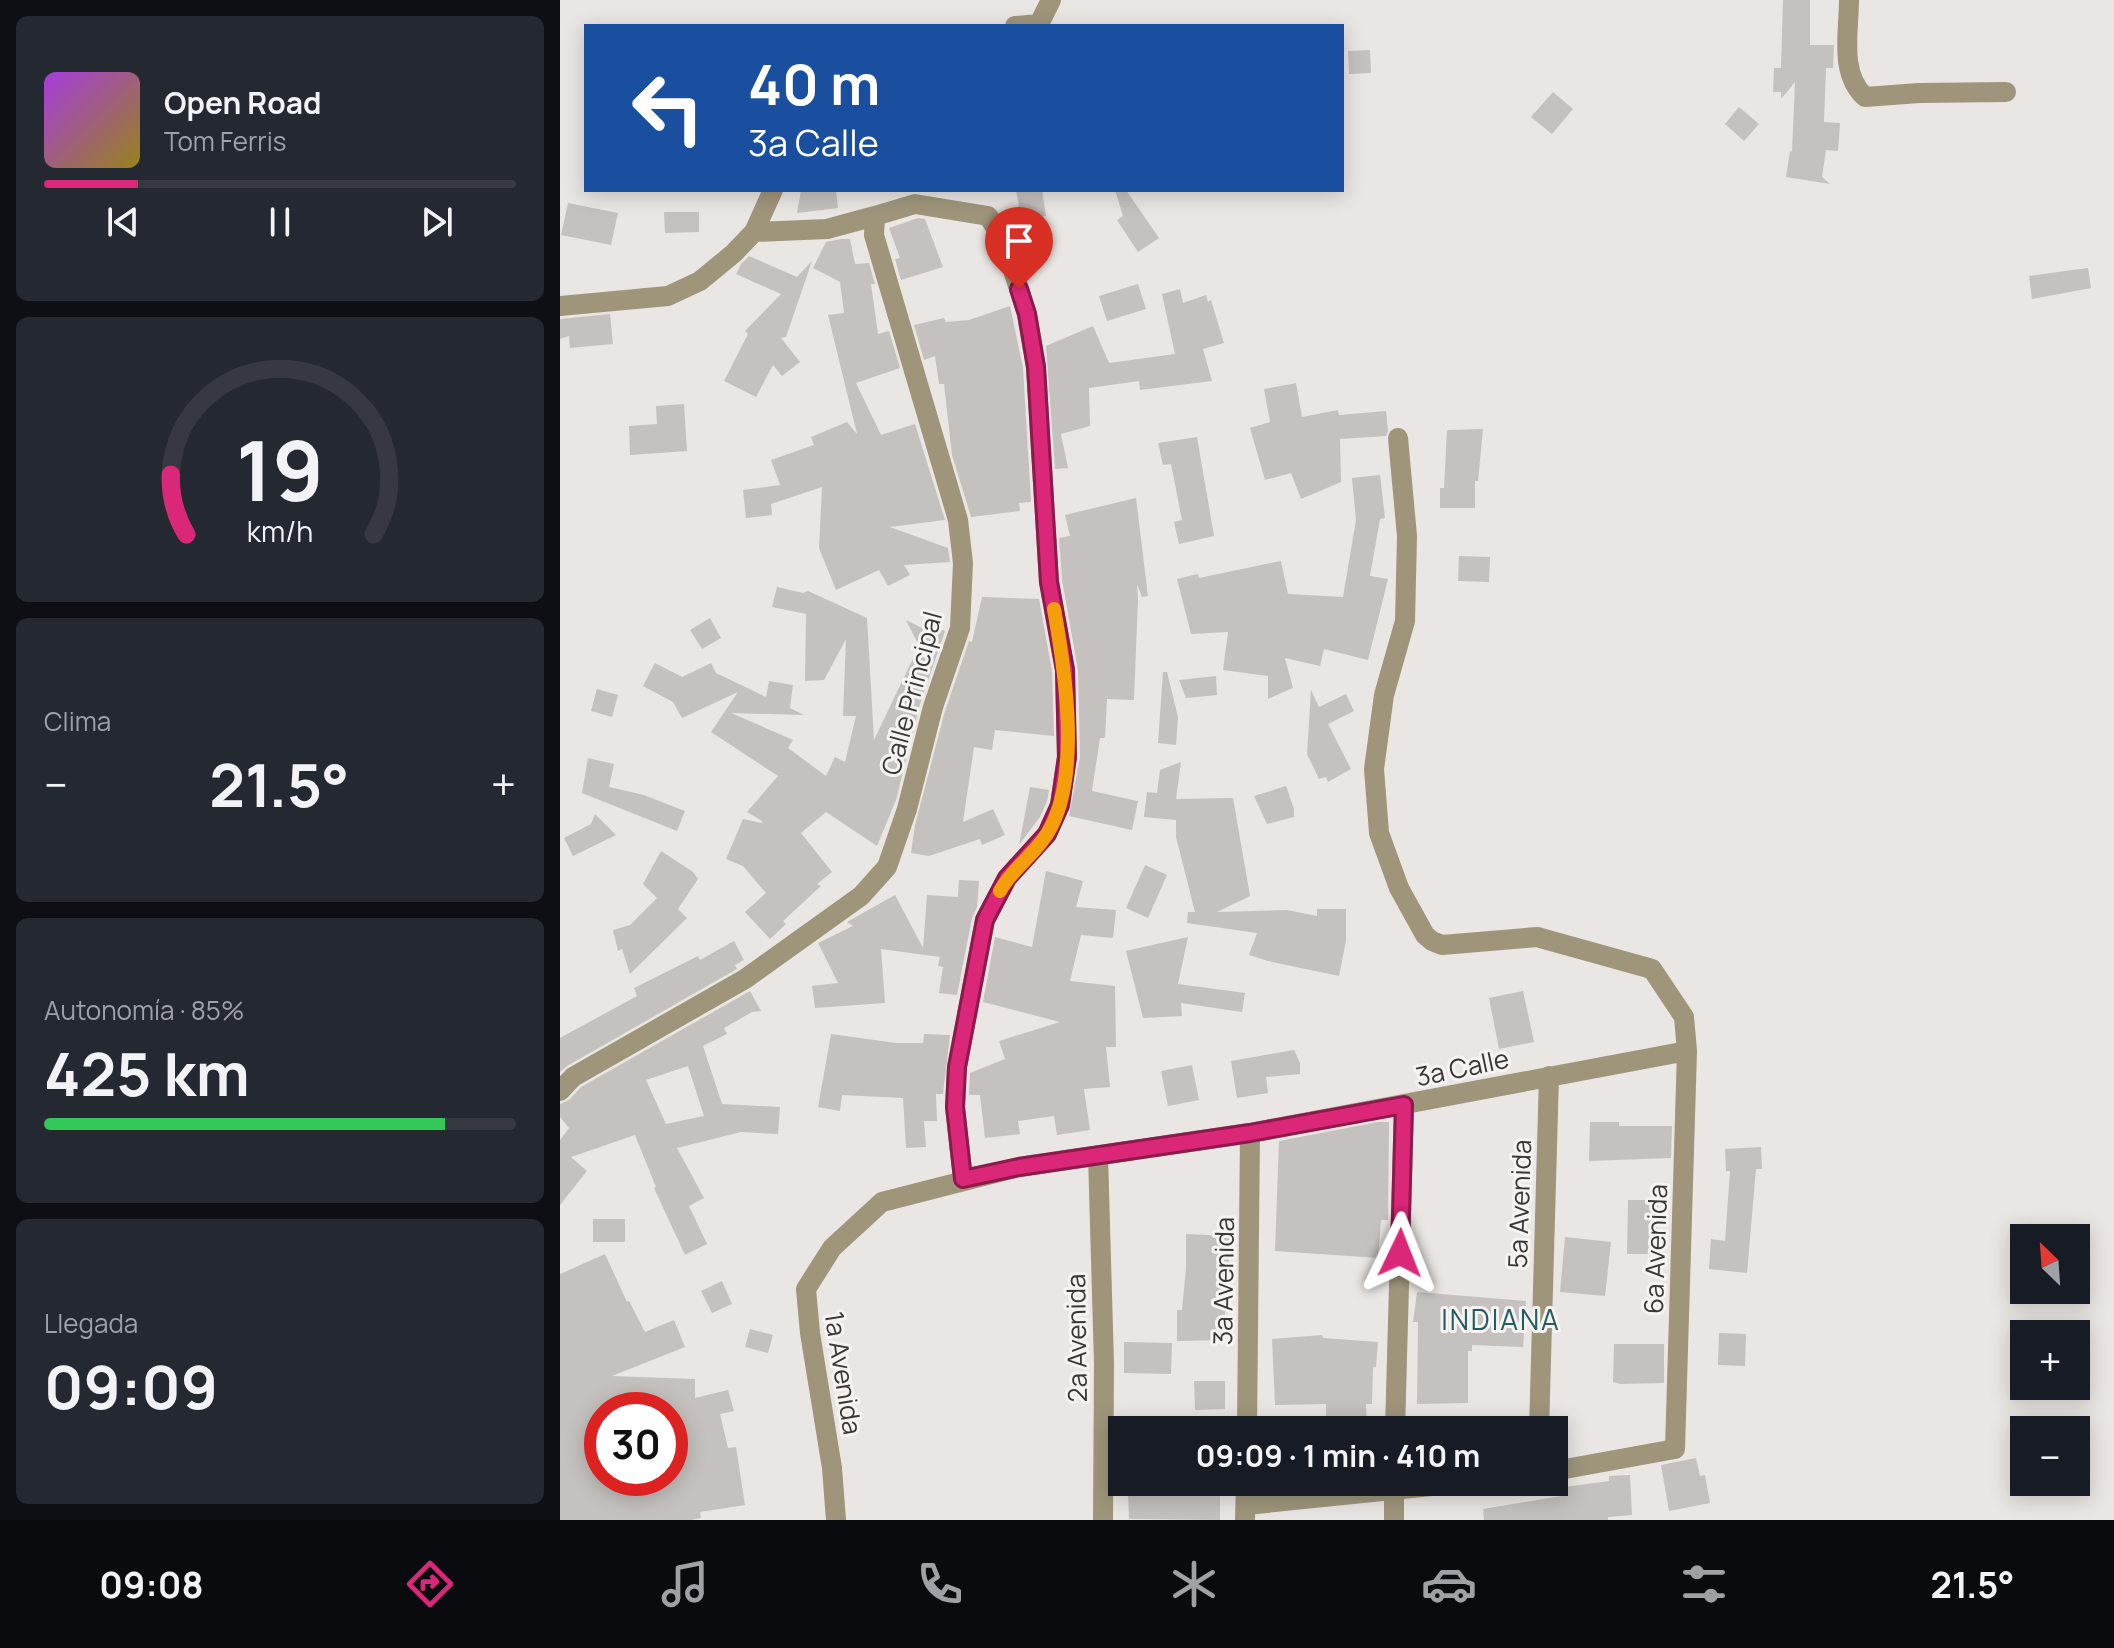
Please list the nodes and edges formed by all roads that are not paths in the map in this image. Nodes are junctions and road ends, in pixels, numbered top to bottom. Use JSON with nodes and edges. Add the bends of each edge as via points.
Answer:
{"nodes":[{"id":1,"x":1051,"y":0,"type":"edge"},
{"id":2,"x":1849,"y":0,"type":"edge"},
{"id":3,"x":1039,"y":24,"type":"edge"},
{"id":4,"x":2006,"y":92,"type":"dead end"},
{"id":5,"x":772,"y":192,"type":"edge"},
{"id":6,"x":875,"y":216,"type":"junction"},
{"id":7,"x":754,"y":232,"type":"junction"},
{"id":8,"x":560,"y":306,"type":"edge"},
{"id":9,"x":1398,"y":438,"type":"dead end"},
{"id":10,"x":1687,"y":1051,"type":"junction"},
{"id":11,"x":1549,"y":1076,"type":"junction"},
{"id":12,"x":560,"y":1091,"type":"edge"},
{"id":13,"x":1404,"y":1105,"type":"junction"},
{"id":14,"x":1250,"y":1133,"type":"junction"},
{"id":15,"x":1098,"y":1155,"type":"junction"},
{"id":16,"x":963,"y":1179,"type":"junction"},
{"id":17,"x":1247,"y":1416,"type":"edge"},
{"id":18,"x":1395,"y":1416,"type":"edge"},
{"id":19,"x":1539,"y":1416,"type":"edge"},
{"id":20,"x":1568,"y":1468,"type":"edge"},
{"id":21,"x":1340,"y":1496,"type":"edge"},
{"id":22,"x":1394,"y":1496,"type":"edge"},
{"id":23,"x":1245,"y":1512,"type":"edge"},
{"id":24,"x":836,"y":1520,"type":"edge"},
{"id":25,"x":1103,"y":1520,"type":"edge"},
{"id":26,"x":1394,"y":1520,"type":"edge"}],
"edges":[{"from":1,"to":3,"type":"street"},
{"from":2,"to":4,"type":"street","via":[[1848,66],[1854,87],[1865,97]]},
{"from":5,"to":7,"type":"street"},
{"from":6,"to":7,"type":"street","via":[[827,229]]},
{"from":6,"to":12,"type":"street","name":"Calle Principal","via":[[874,235],[958,520],[963,563],[960,628],[887,867],[861,896],[780,955],[573,1077]]},
{"from":6,"to":16,"type":"street","via":[[915,204],[988,216],[1003,239],[1027,314],[1036,367],[1049,582],[1065,670],[1067,757],[1060,805],[1047,834],[1007,878],[985,920],[957,1067],[955,1107]]},
{"from":7,"to":8,"type":"street","via":[[700,281],[668,296]]},
{"from":9,"to":10,"type":"street","name":"6a Avenida","via":[[1407,536],[1405,621],[1384,695],[1374,769],[1379,833],[1399,888],[1425,935],[1442,945],[1537,937],[1652,969],[1684,1017]]},
{"from":10,"to":11,"type":"street","name":"3a Calle"},
{"from":10,"to":20,"type":"street","name":"6a Avenida","via":[[1675,1449]]},
{"from":11,"to":13,"type":"street","name":"3a Calle"},
{"from":11,"to":19,"type":"street","name":"5a Avenida"},
{"from":13,"to":14,"type":"street","name":"3a Calle"},
{"from":13,"to":18,"type":"street"},
{"from":14,"to":15,"type":"street","name":"3a Calle"},
{"from":14,"to":17,"type":"street","name":"3a Avenida"},
{"from":15,"to":16,"type":"street","name":"3a Calle"},
{"from":15,"to":25,"type":"street","name":"2a Avenida"},
{"from":16,"to":24,"type":"street","name":"1a Avenida","via":[[882,1202],[832,1248],[806,1289]]},
{"from":21,"to":23,"type":"street"},
{"from":22,"to":26,"type":"street"}]}
